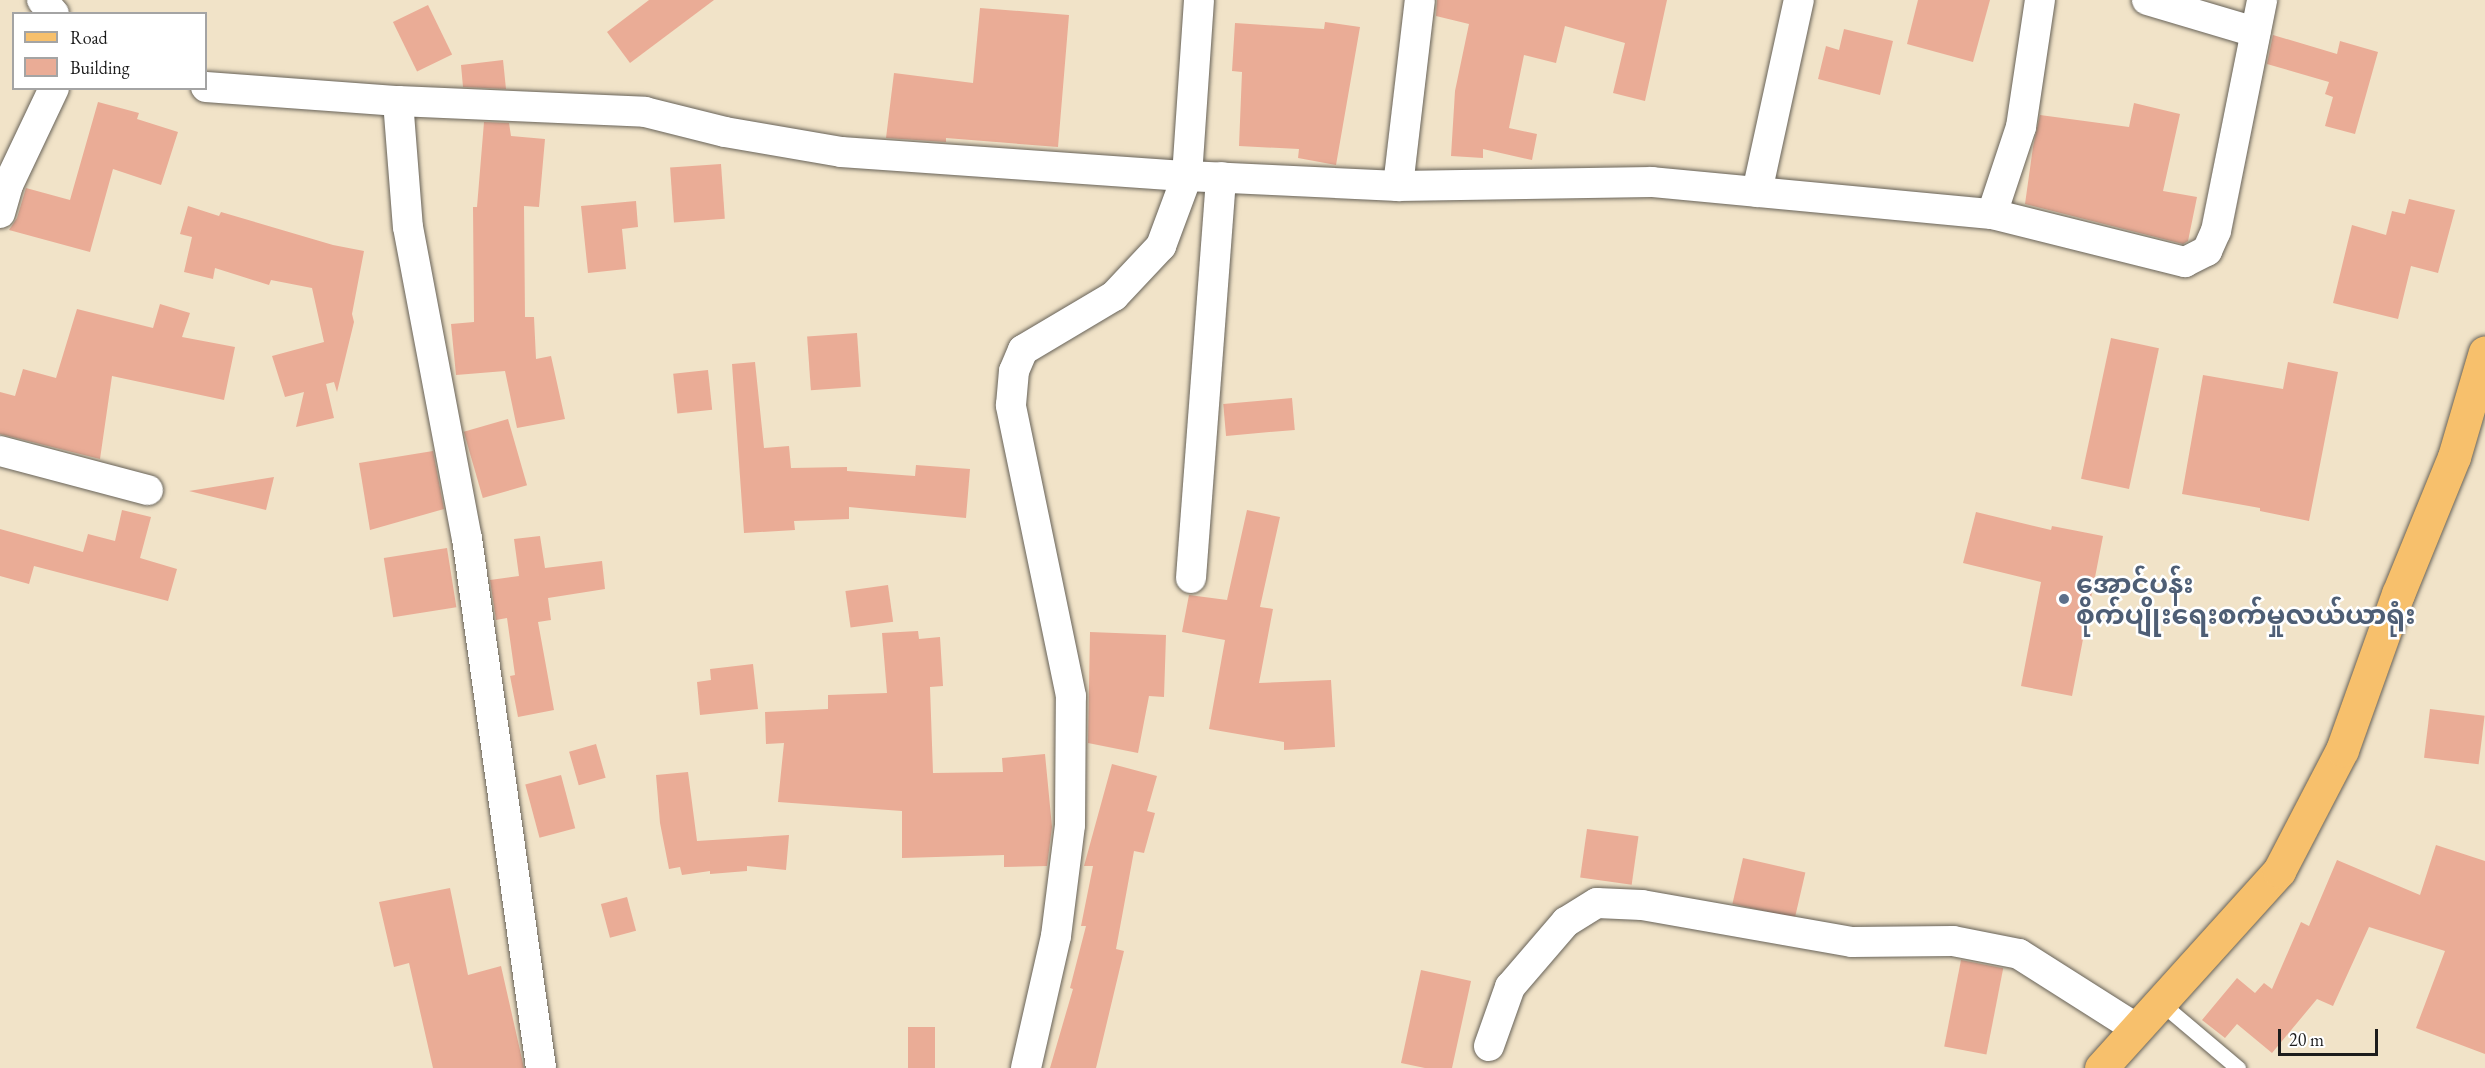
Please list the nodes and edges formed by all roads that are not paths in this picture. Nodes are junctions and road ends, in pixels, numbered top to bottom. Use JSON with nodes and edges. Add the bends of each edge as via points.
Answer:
{"nodes":[{"id":1,"x":42,"y":0,"type":"edge"},
{"id":2,"x":1199,"y":0,"type":"edge"},
{"id":3,"x":1420,"y":0,"type":"edge"},
{"id":4,"x":1799,"y":0,"type":"edge"},
{"id":5,"x":2040,"y":0,"type":"edge"},
{"id":6,"x":2147,"y":0,"type":"edge"},
{"id":7,"x":2262,"y":0,"type":"edge"},
{"id":8,"x":52,"y":12,"type":"edge"},
{"id":9,"x":2255,"y":32,"type":"junction"},
{"id":10,"x":207,"y":87,"type":"edge"},
{"id":11,"x":53,"y":90,"type":"edge"},
{"id":12,"x":398,"y":100,"type":"junction"},
{"id":13,"x":1187,"y":176,"type":"junction"},
{"id":14,"x":1221,"y":177,"type":"junction"},
{"id":15,"x":1398,"y":186,"type":"junction"},
{"id":16,"x":1756,"y":192,"type":"junction"},
{"id":17,"x":0,"y":213,"type":"edge"},
{"id":18,"x":1992,"y":214,"type":"junction"},
{"id":19,"x":2485,"y":352,"type":"edge"},
{"id":20,"x":0,"y":451,"type":"edge"},
{"id":21,"x":148,"y":490,"type":"dead end"},
{"id":22,"x":1191,"y":578,"type":"dead end"},
{"id":23,"x":2161,"y":1003,"type":"junction"},
{"id":24,"x":2137,"y":1029,"type":"junction"},
{"id":25,"x":1489,"y":1046,"type":"dead end"},
{"id":26,"x":541,"y":1068,"type":"edge"},
{"id":27,"x":1026,"y":1068,"type":"edge"},
{"id":28,"x":2101,"y":1068,"type":"edge"},
{"id":29,"x":2238,"y":1068,"type":"edge"}],
"edges":[{"from":1,"to":8,"type":"street"},
{"from":2,"to":13,"type":"street"},
{"from":3,"to":15,"type":"street"},
{"from":4,"to":16,"type":"street"},
{"from":5,"to":18,"type":"street","via":[[2021,127]]},
{"from":6,"to":9,"type":"street"},
{"from":7,"to":9,"type":"street"},
{"from":9,"to":18,"type":"street","via":[[2216,231],[2207,251],[2185,262]]},
{"from":10,"to":12,"type":"street"},
{"from":11,"to":17,"type":"street","via":[[8,185]]},
{"from":12,"to":13,"type":"street","via":[[645,112],[725,132],[841,152]]},
{"from":12,"to":26,"type":"street","via":[[408,226],[467,538]]},
{"from":13,"to":14,"type":"street"},
{"from":13,"to":27,"type":"street","via":[[1161,246],[1113,296],[1023,350],[1014,371],[1011,405],[1071,696],[1070,825],[1059,914]]},
{"from":14,"to":15,"type":"street"},
{"from":14,"to":22,"type":"street"},
{"from":15,"to":16,"type":"street","via":[[1652,182]]},
{"from":16,"to":18,"type":"street"},
{"from":19,"to":23,"type":"main road","via":[[2454,457],[2398,594],[2342,750],[2279,871]]},
{"from":20,"to":21,"type":"street"},
{"from":23,"to":24,"type":"main road"},
{"from":23,"to":29,"type":"lane"},
{"from":24,"to":25,"type":"street","via":[[2019,954],[1953,941],[1852,942],[1642,905],[1597,903],[1566,922],[1510,987]]},
{"from":24,"to":28,"type":"main road"}]}
